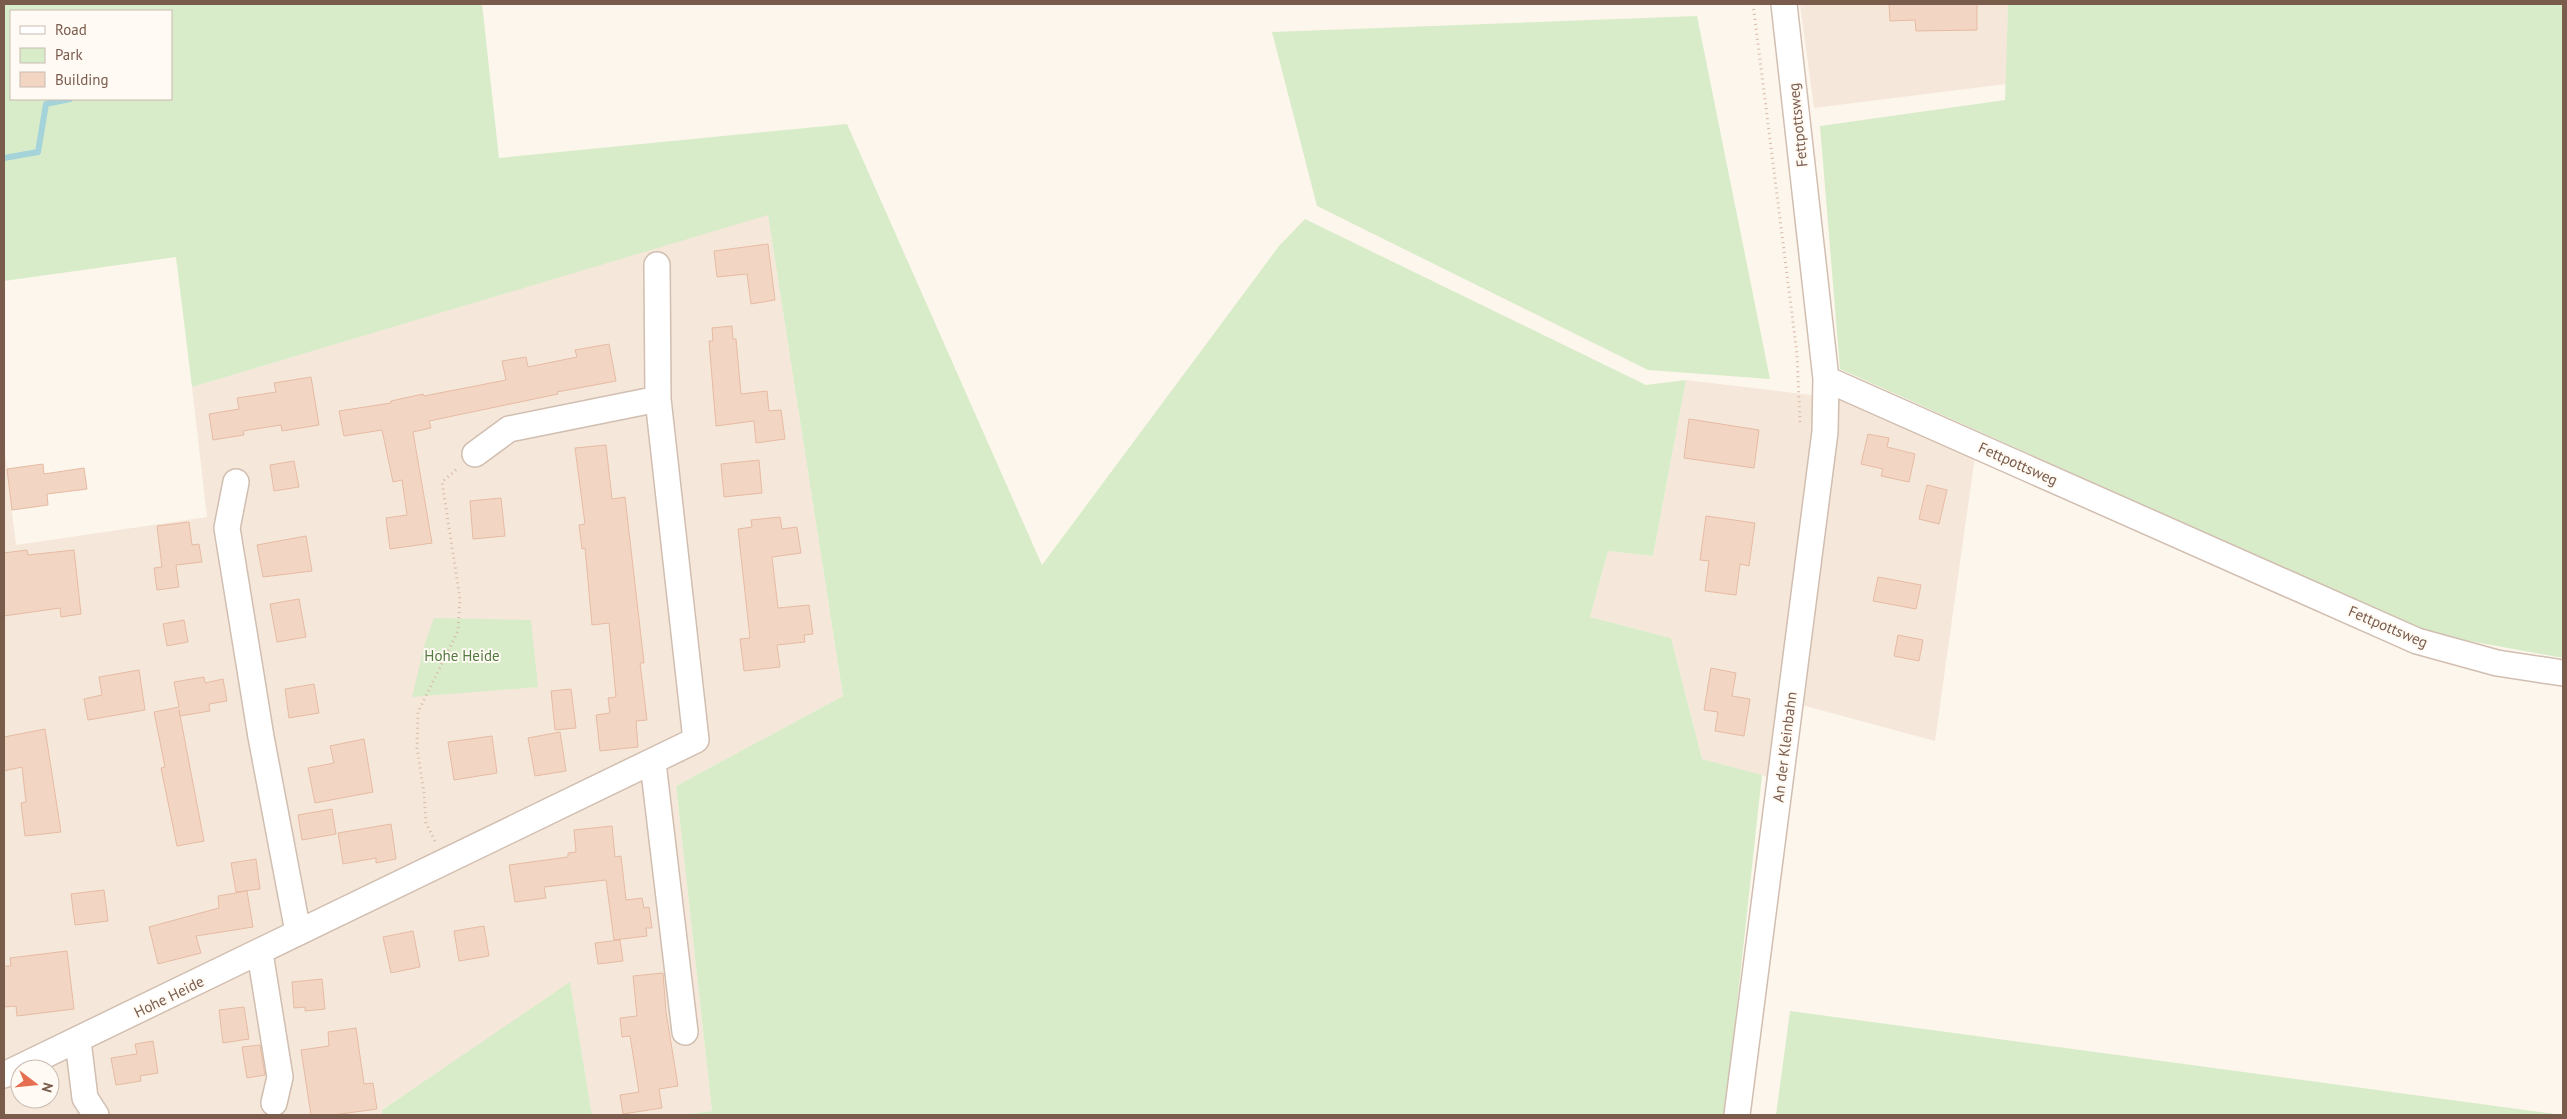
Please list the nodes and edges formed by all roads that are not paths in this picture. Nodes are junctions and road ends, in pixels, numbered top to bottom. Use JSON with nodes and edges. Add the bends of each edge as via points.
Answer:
{"nodes":[{"id":1,"x":1784,"y":4,"type":"edge"},
{"id":2,"x":657,"y":265,"type":"dead end"},
{"id":3,"x":1826,"y":379,"type":"junction"},
{"id":4,"x":658,"y":399,"type":"junction"},
{"id":5,"x":475,"y":454,"type":"road end"},
{"id":6,"x":236,"y":482,"type":"dead end"},
{"id":7,"x":2563,"y":673,"type":"edge"},
{"id":8,"x":653,"y":763,"type":"junction"},
{"id":9,"x":298,"y":932,"type":"junction"},
{"id":10,"x":260,"y":953,"type":"junction"},
{"id":11,"x":685,"y":1032,"type":"dead end"},
{"id":12,"x":78,"y":1041,"type":"junction"},
{"id":13,"x":4,"y":1075,"type":"edge"},
{"id":14,"x":274,"y":1103,"type":"dead end"},
{"id":15,"x":96,"y":1115,"type":"edge"},
{"id":16,"x":1737,"y":1115,"type":"edge"}],
"edges":[{"from":1,"to":3,"type":"street","name":"Fettpottsweg"},
{"from":2,"to":4,"type":"street","name":"Hohe Heide"},
{"from":3,"to":7,"type":"street","name":"Fettpottsweg","via":[[2417,641],[2497,663]]},
{"from":3,"to":16,"type":"street","name":"An der Kleinbahn","via":[[1825,432]]},
{"from":4,"to":5,"type":"street","via":[[509,429]]},
{"from":4,"to":8,"type":"street","name":"Hohe Heide","via":[[696,740]]},
{"from":6,"to":9,"type":"street","via":[[227,528],[261,737]]},
{"from":8,"to":9,"type":"street","name":"Hohe Heide"},
{"from":8,"to":11,"type":"street"},
{"from":9,"to":10,"type":"street","name":"Hohe Heide"},
{"from":10,"to":12,"type":"street","name":"Hohe Heide"},
{"from":10,"to":14,"type":"street","via":[[280,1077]]},
{"from":12,"to":13,"type":"street","name":"Hohe Heide"},
{"from":12,"to":15,"type":"street","via":[[85,1098]]}]}
